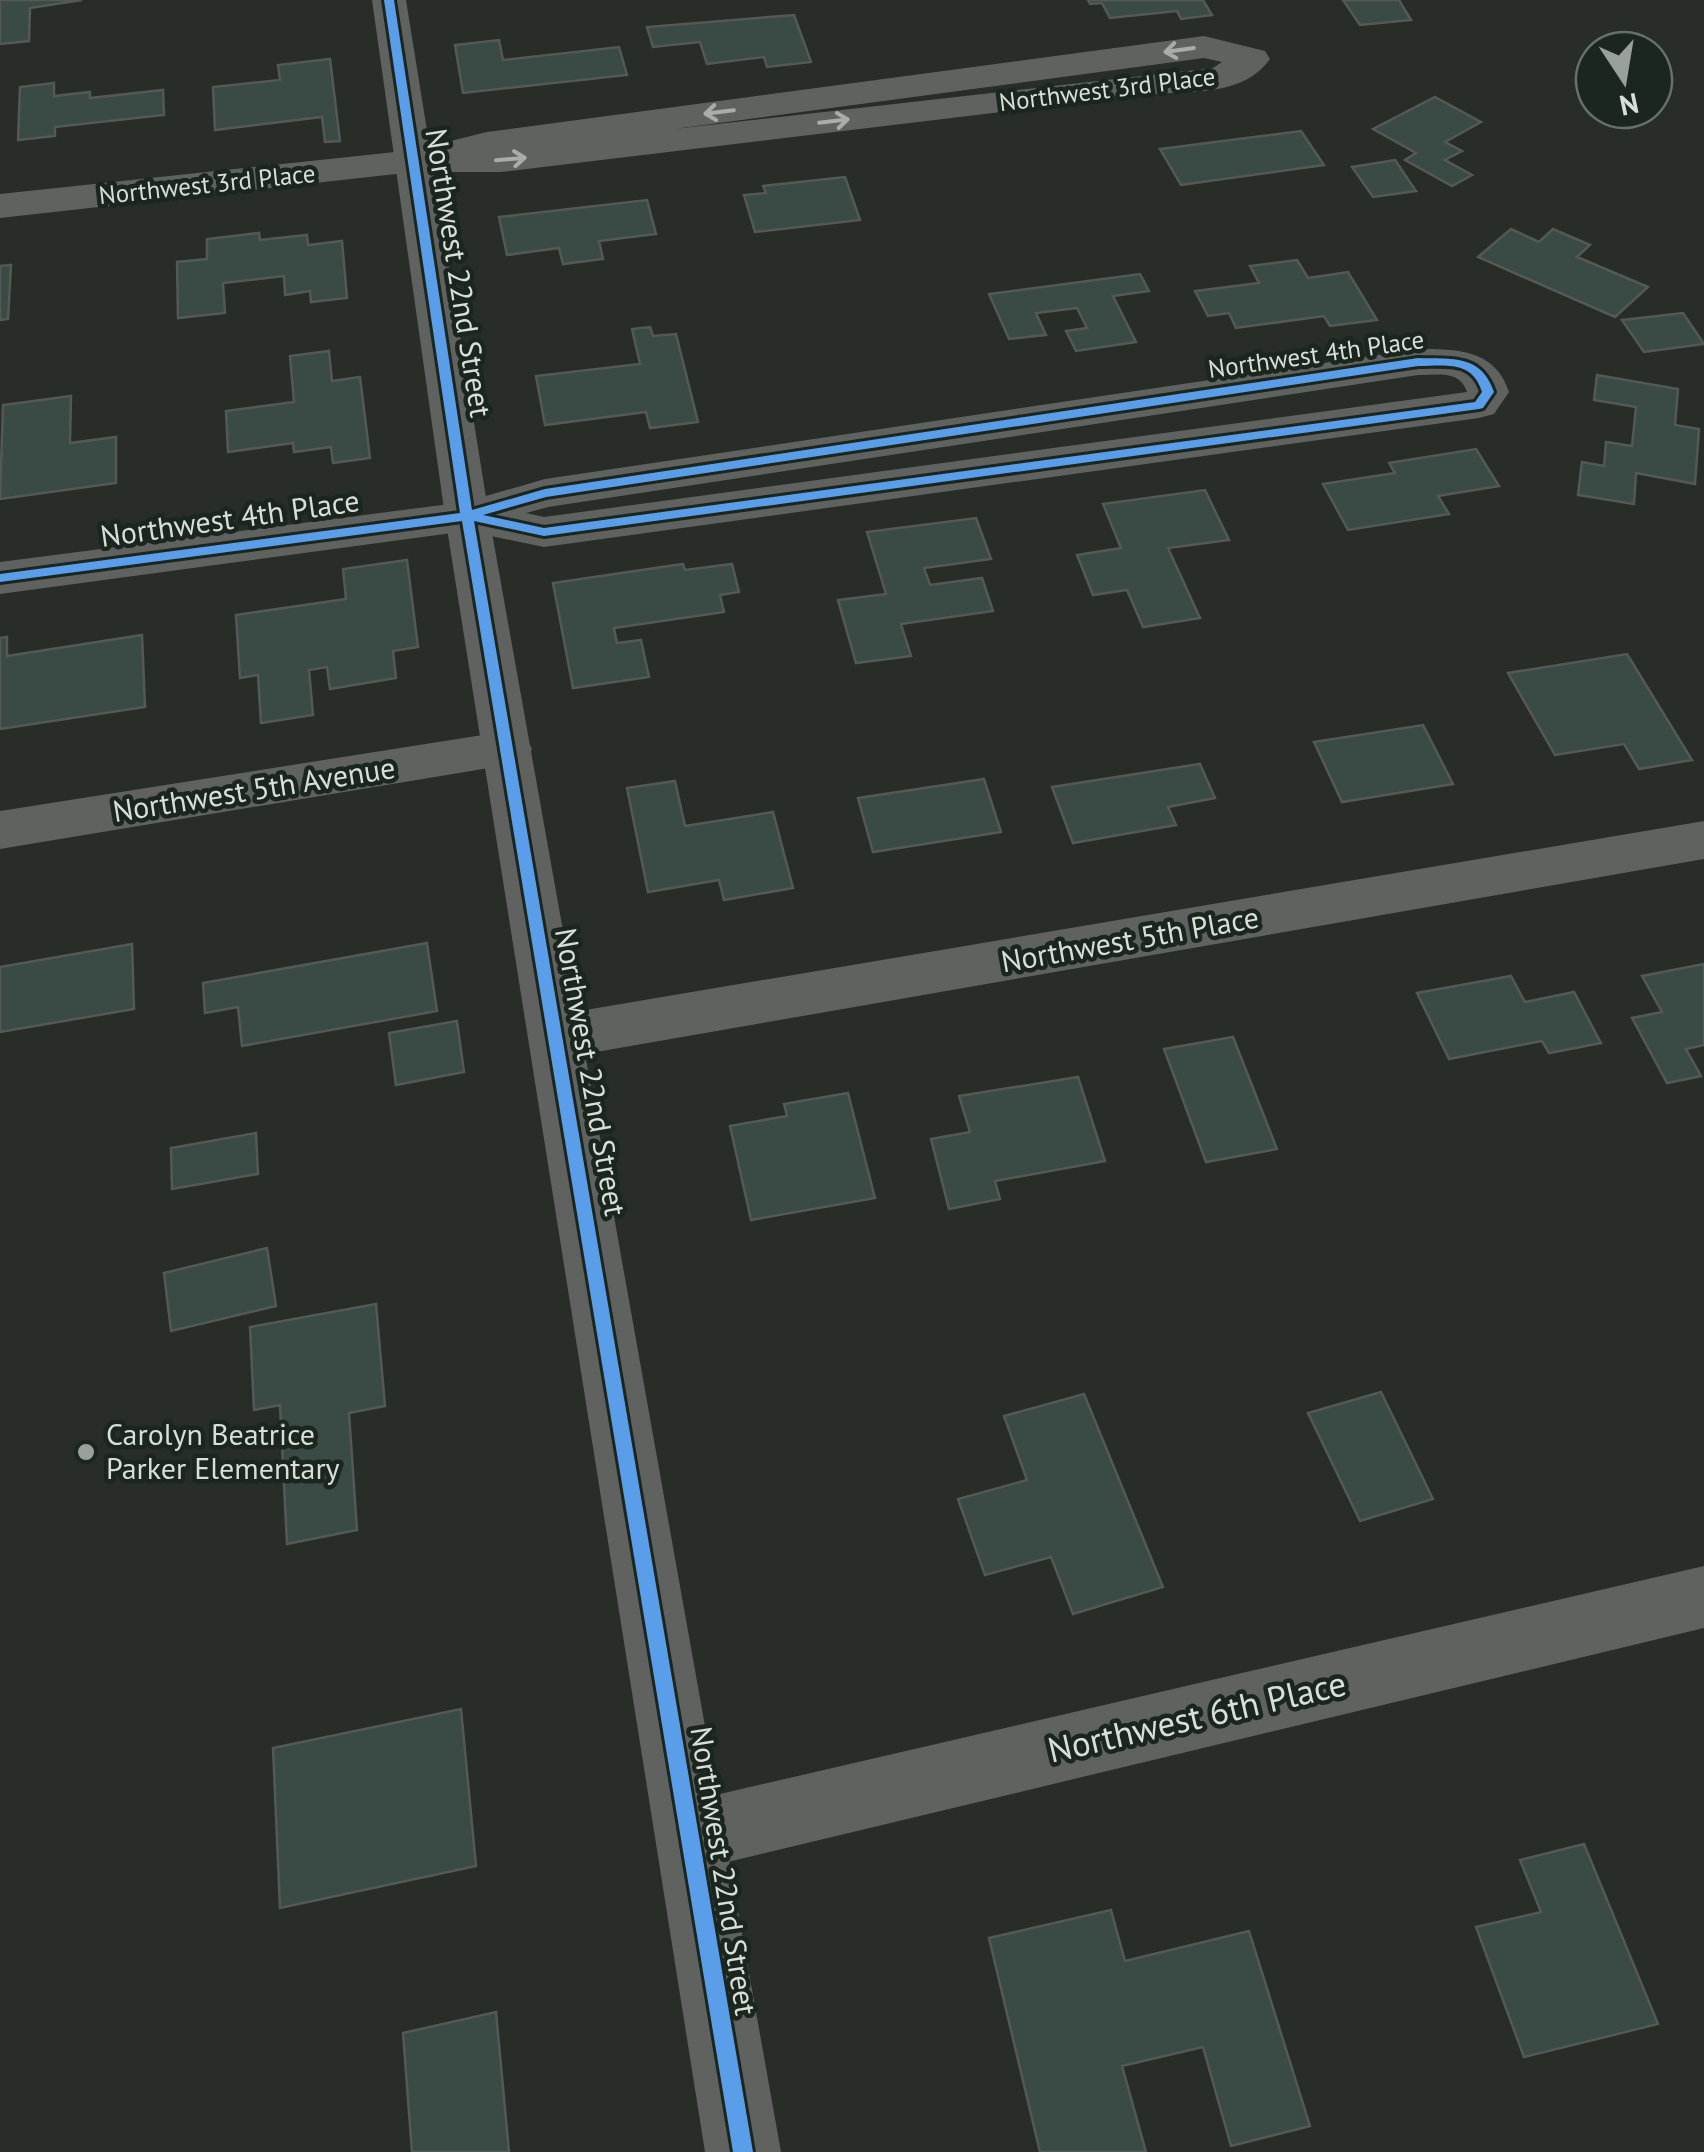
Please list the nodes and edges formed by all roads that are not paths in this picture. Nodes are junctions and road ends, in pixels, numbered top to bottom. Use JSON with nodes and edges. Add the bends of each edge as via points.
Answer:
{"nodes":[{"id":1,"x":389,"y":0,"type":"edge"},
{"id":2,"x":414,"y":161,"type":"junction"},
{"id":3,"x":0,"y":206,"type":"edge"},
{"id":4,"x":467,"y":516,"type":"junction"},
{"id":5,"x":0,"y":578,"type":"edge"},
{"id":6,"x":508,"y":750,"type":"junction"},
{"id":7,"x":0,"y":830,"type":"edge"},
{"id":8,"x":1704,"y":840,"type":"edge"},
{"id":9,"x":556,"y":1037,"type":"junction"},
{"id":10,"x":1704,"y":1597,"type":"edge"},
{"id":11,"x":690,"y":1836,"type":"junction"},
{"id":12,"x":742,"y":2152,"type":"edge"}],
"edges":[{"from":1,"to":2,"type":"street","name":"Northwest 22nd Street"},
{"from":2,"to":2,"type":"street","name":"Northwest 3rd Place","one_way":true,"via":[[501,160],[1222,78],[1252,58],[1204,47],[487,143]]},
{"from":2,"to":3,"type":"street","name":"Northwest 3rd Place"},
{"from":2,"to":4,"type":"street","name":"Northwest 22nd Street"},
{"from":4,"to":4,"type":"street","name":"Northwest 4th Place","via":[[544,532],[1479,405],[1488,392],[1480,371],[1466,363],[1418,362],[545,492]]},
{"from":4,"to":5,"type":"street","name":"Northwest 4th Place"},
{"from":4,"to":6,"type":"street","name":"Northwest 22nd Street"},
{"from":6,"to":7,"type":"street","name":"Northwest 5th Avenue"},
{"from":6,"to":9,"type":"street","name":"Northwest 22nd Street"},
{"from":8,"to":9,"type":"street","name":"Northwest 5th Place"},
{"from":9,"to":11,"type":"street","name":"Northwest 22nd Street"},
{"from":10,"to":11,"type":"street","name":"Northwest 6th Place"},
{"from":11,"to":12,"type":"street","name":"Northwest 22nd Street"}]}
